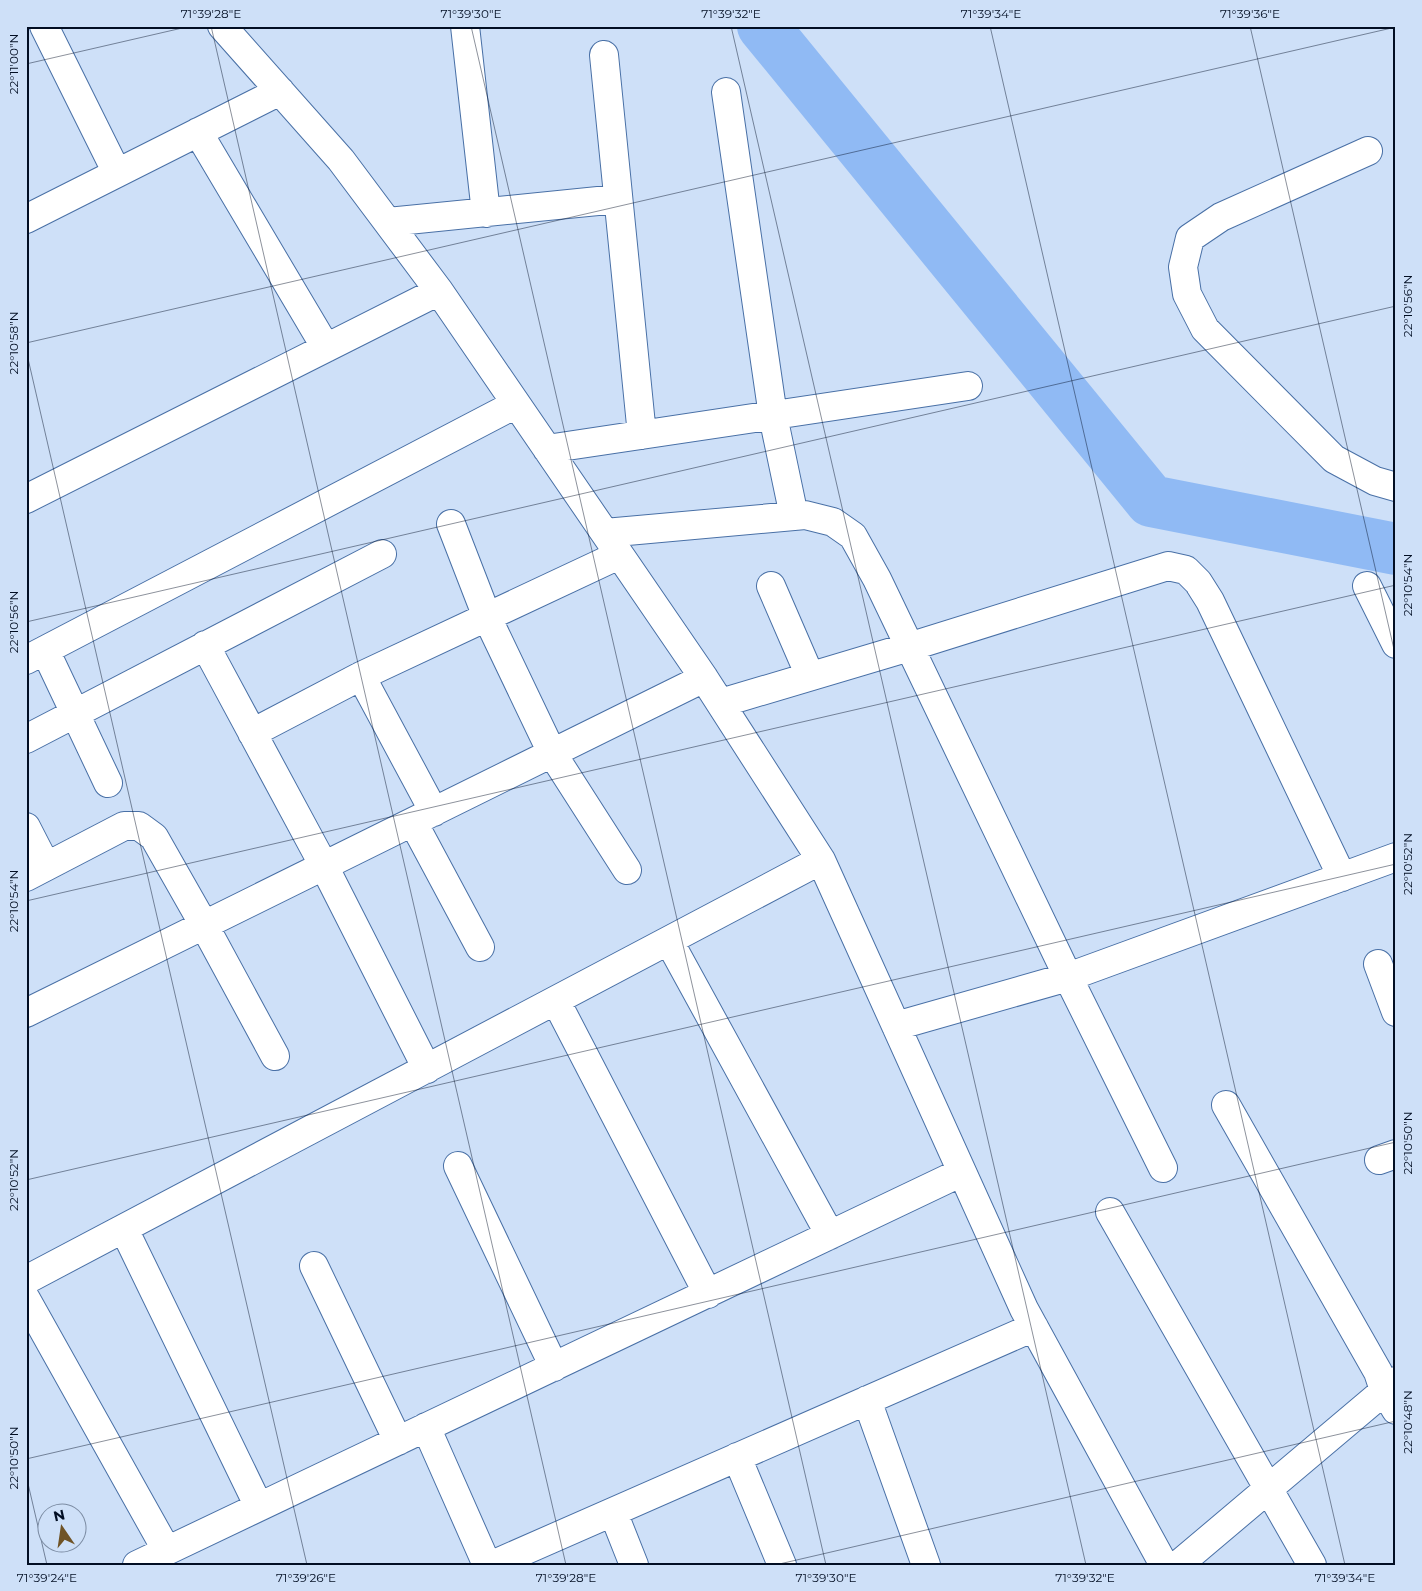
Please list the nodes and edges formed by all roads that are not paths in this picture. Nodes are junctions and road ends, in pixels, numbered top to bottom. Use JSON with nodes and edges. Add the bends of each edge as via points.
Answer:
{"nodes":[{"id":1,"x":44,"y":26,"type":"edge"},
{"id":2,"x":222,"y":26,"type":"edge"},
{"id":3,"x":465,"y":26,"type":"edge"},
{"id":4,"x":604,"y":55,"type":"dead end"},
{"id":5,"x":280,"y":91,"type":"junction"},
{"id":6,"x":726,"y":92,"type":"dead end"},
{"id":7,"x":198,"y":132,"type":"junction"},
{"id":8,"x":1368,"y":151,"type":"dead end"},
{"id":9,"x":118,"y":173,"type":"junction"},
{"id":10,"x":618,"y":200,"type":"junction"},
{"id":11,"x":486,"y":213,"type":"junction"},
{"id":12,"x":26,"y":219,"type":"edge"},
{"id":13,"x":388,"y":222,"type":"junction"},
{"id":14,"x":439,"y":291,"type":"junction"},
{"id":15,"x":326,"y":348,"type":"junction"},
{"id":16,"x":968,"y":386,"type":"dead end"},
{"id":17,"x":516,"y":404,"type":"junction"},
{"id":18,"x":773,"y":416,"type":"junction"},
{"id":19,"x":642,"y":435,"type":"junction"},
{"id":20,"x":547,"y":449,"type":"junction"},
{"id":21,"x":1396,"y":487,"type":"edge"},
{"id":22,"x":26,"y":500,"type":"edge"},
{"id":23,"x":794,"y":516,"type":"junction"},
{"id":24,"x":452,"y":524,"type":"dead end"},
{"id":25,"x":612,"y":544,"type":"junction"},
{"id":26,"x":382,"y":554,"type":"dead end"},
{"id":27,"x":771,"y":586,"type":"dead end"},
{"id":28,"x":1368,"y":586,"type":"dead end"},
{"id":29,"x":487,"y":617,"type":"junction"},
{"id":30,"x":1396,"y":644,"type":"edge"},
{"id":31,"x":204,"y":645,"type":"junction"},
{"id":32,"x":909,"y":647,"type":"junction"},
{"id":33,"x":36,"y":655,"type":"edge"},
{"id":34,"x":361,"y":676,"type":"junction"},
{"id":35,"x":810,"y":676,"type":"junction"},
{"id":36,"x":704,"y":678,"type":"junction"},
{"id":37,"x":721,"y":703,"type":"junction"},
{"id":38,"x":75,"y":713,"type":"junction"},
{"id":39,"x":252,"y":733,"type":"junction"},
{"id":40,"x":26,"y":739,"type":"edge"},
{"id":41,"x":552,"y":753,"type":"junction"},
{"id":42,"x":108,"y":783,"type":"dead end"},
{"id":43,"x":423,"y":817,"type":"junction"},
{"id":44,"x":26,"y":827,"type":"edge"},
{"id":45,"x":1396,"y":857,"type":"edge"},
{"id":46,"x":821,"y":860,"type":"junction"},
{"id":47,"x":324,"y":866,"type":"junction"},
{"id":48,"x":627,"y":870,"type":"dead end"},
{"id":49,"x":36,"y":872,"type":"edge"},
{"id":50,"x":1342,"y":877,"type":"junction"},
{"id":51,"x":204,"y":926,"type":"junction"},
{"id":52,"x":669,"y":941,"type":"junction"},
{"id":53,"x":480,"y":946,"type":"dead end"},
{"id":54,"x":1378,"y":964,"type":"dead end"},
{"id":55,"x":1068,"y":976,"type":"junction"},
{"id":56,"x":556,"y":1001,"type":"junction"},
{"id":57,"x":1396,"y":1012,"type":"edge"},
{"id":58,"x":26,"y":1013,"type":"edge"},
{"id":59,"x":896,"y":1026,"type":"junction"},
{"id":60,"x":275,"y":1056,"type":"dead end"},
{"id":61,"x":427,"y":1069,"type":"junction"},
{"id":62,"x":1226,"y":1105,"type":"dead end"},
{"id":63,"x":458,"y":1166,"type":"dead end"},
{"id":64,"x":1163,"y":1168,"type":"dead end"},
{"id":65,"x":962,"y":1172,"type":"junction"},
{"id":66,"x":1110,"y":1212,"type":"dead end"},
{"id":67,"x":124,"y":1230,"type":"junction"},
{"id":68,"x":830,"y":1235,"type":"junction"},
{"id":69,"x":314,"y":1266,"type":"dead end"},
{"id":70,"x":26,"y":1280,"type":"edge"},
{"id":71,"x":708,"y":1294,"type":"junction"},
{"id":72,"x":26,"y":1299,"type":"edge"},
{"id":73,"x":1034,"y":1327,"type":"junction"},
{"id":74,"x":554,"y":1367,"type":"junction"},
{"id":75,"x":1392,"y":1394,"type":"edge"},
{"id":76,"x":867,"y":1400,"type":"junction"},
{"id":77,"x":426,"y":1428,"type":"junction"},
{"id":78,"x":398,"y":1441,"type":"junction"},
{"id":79,"x":737,"y":1458,"type":"junction"},
{"id":80,"x":1268,"y":1488,"type":"junction"},
{"id":81,"x":259,"y":1507,"type":"junction"},
{"id":82,"x":613,"y":1512,"type":"junction"},
{"id":83,"x":167,"y":1550,"type":"junction"},
{"id":84,"x":137,"y":1565,"type":"edge"},
{"id":85,"x":487,"y":1565,"type":"edge"},
{"id":86,"x":492,"y":1565,"type":"edge"},
{"id":87,"x":634,"y":1565,"type":"edge"},
{"id":88,"x":782,"y":1565,"type":"edge"},
{"id":89,"x":926,"y":1565,"type":"edge"},
{"id":90,"x":1164,"y":1565,"type":"edge"},
{"id":91,"x":1178,"y":1565,"type":"edge"},
{"id":92,"x":1312,"y":1565,"type":"edge"}],
"edges":[{"from":1,"to":9,"type":"street"},
{"from":2,"to":5,"type":"street"},
{"from":3,"to":11,"type":"street"},
{"from":4,"to":10,"type":"street"},
{"from":5,"to":7,"type":"street"},
{"from":5,"to":13,"type":"street","via":[[341,160]]},
{"from":6,"to":18,"type":"street"},
{"from":7,"to":9,"type":"street"},
{"from":7,"to":15,"type":"street"},
{"from":8,"to":21,"type":"street","via":[[1221,217],[1190,238],[1184,267],[1187,294],[1205,329],[1334,459],[1374,481]]},
{"from":9,"to":12,"type":"street"},
{"from":10,"to":11,"type":"street"},
{"from":10,"to":19,"type":"street"},
{"from":11,"to":13,"type":"street"},
{"from":13,"to":14,"type":"street"},
{"from":14,"to":15,"type":"street"},
{"from":14,"to":17,"type":"street"},
{"from":15,"to":22,"type":"street"},
{"from":16,"to":18,"type":"street"},
{"from":17,"to":20,"type":"street"},
{"from":17,"to":33,"type":"street"},
{"from":18,"to":19,"type":"street"},
{"from":18,"to":23,"type":"street"},
{"from":19,"to":20,"type":"street"},
{"from":20,"to":25,"type":"street"},
{"from":23,"to":25,"type":"street"},
{"from":23,"to":32,"type":"street","via":[[806,515],[833,522],[853,536]]},
{"from":24,"to":29,"type":"street"},
{"from":25,"to":29,"type":"street"},
{"from":25,"to":36,"type":"street"},
{"from":26,"to":31,"type":"street"},
{"from":27,"to":35,"type":"street"},
{"from":28,"to":30,"type":"street"},
{"from":29,"to":34,"type":"street"},
{"from":29,"to":41,"type":"street"},
{"from":31,"to":38,"type":"street"},
{"from":31,"to":39,"type":"street"},
{"from":32,"to":35,"type":"street"},
{"from":32,"to":50,"type":"street","via":[[1168,566],[1186,570],[1210,601]]},
{"from":32,"to":55,"type":"street"},
{"from":33,"to":38,"type":"street"},
{"from":34,"to":39,"type":"street"},
{"from":34,"to":43,"type":"street"},
{"from":35,"to":37,"type":"street"},
{"from":36,"to":37,"type":"street"},
{"from":36,"to":41,"type":"street"},
{"from":37,"to":46,"type":"street"},
{"from":38,"to":40,"type":"street"},
{"from":38,"to":42,"type":"street"},
{"from":39,"to":47,"type":"street"},
{"from":41,"to":43,"type":"street"},
{"from":41,"to":48,"type":"street"},
{"from":43,"to":47,"type":"street"},
{"from":43,"to":53,"type":"street"},
{"from":44,"to":49,"type":"street"},
{"from":45,"to":50,"type":"street"},
{"from":46,"to":52,"type":"street"},
{"from":46,"to":59,"type":"street"},
{"from":47,"to":51,"type":"street"},
{"from":47,"to":61,"type":"street"},
{"from":49,"to":51,"type":"street","via":[[124,826],[139,826],[154,837]]},
{"from":50,"to":55,"type":"street"},
{"from":51,"to":58,"type":"street"},
{"from":51,"to":60,"type":"street"},
{"from":52,"to":56,"type":"street"},
{"from":52,"to":68,"type":"street"},
{"from":54,"to":57,"type":"street"},
{"from":55,"to":59,"type":"street"},
{"from":55,"to":64,"type":"street"},
{"from":56,"to":61,"type":"street"},
{"from":56,"to":71,"type":"street"},
{"from":59,"to":65,"type":"street"},
{"from":61,"to":67,"type":"street"},
{"from":62,"to":75,"type":"street"},
{"from":63,"to":74,"type":"street"},
{"from":65,"to":68,"type":"street"},
{"from":65,"to":73,"type":"street"},
{"from":66,"to":80,"type":"street"},
{"from":67,"to":70,"type":"street"},
{"from":67,"to":81,"type":"street"},
{"from":68,"to":71,"type":"street"},
{"from":69,"to":78,"type":"street"},
{"from":71,"to":74,"type":"street"},
{"from":72,"to":83,"type":"street"},
{"from":73,"to":76,"type":"street"},
{"from":73,"to":90,"type":"street"},
{"from":74,"to":77,"type":"street"},
{"from":75,"to":80,"type":"street"},
{"from":76,"to":79,"type":"street"},
{"from":76,"to":89,"type":"street"},
{"from":77,"to":78,"type":"street"},
{"from":77,"to":85,"type":"street"},
{"from":78,"to":81,"type":"street"},
{"from":79,"to":82,"type":"street"},
{"from":79,"to":88,"type":"street"},
{"from":80,"to":91,"type":"street"},
{"from":80,"to":92,"type":"street"},
{"from":81,"to":83,"type":"street"},
{"from":82,"to":86,"type":"street"},
{"from":82,"to":87,"type":"street"},
{"from":83,"to":84,"type":"street"}]}
